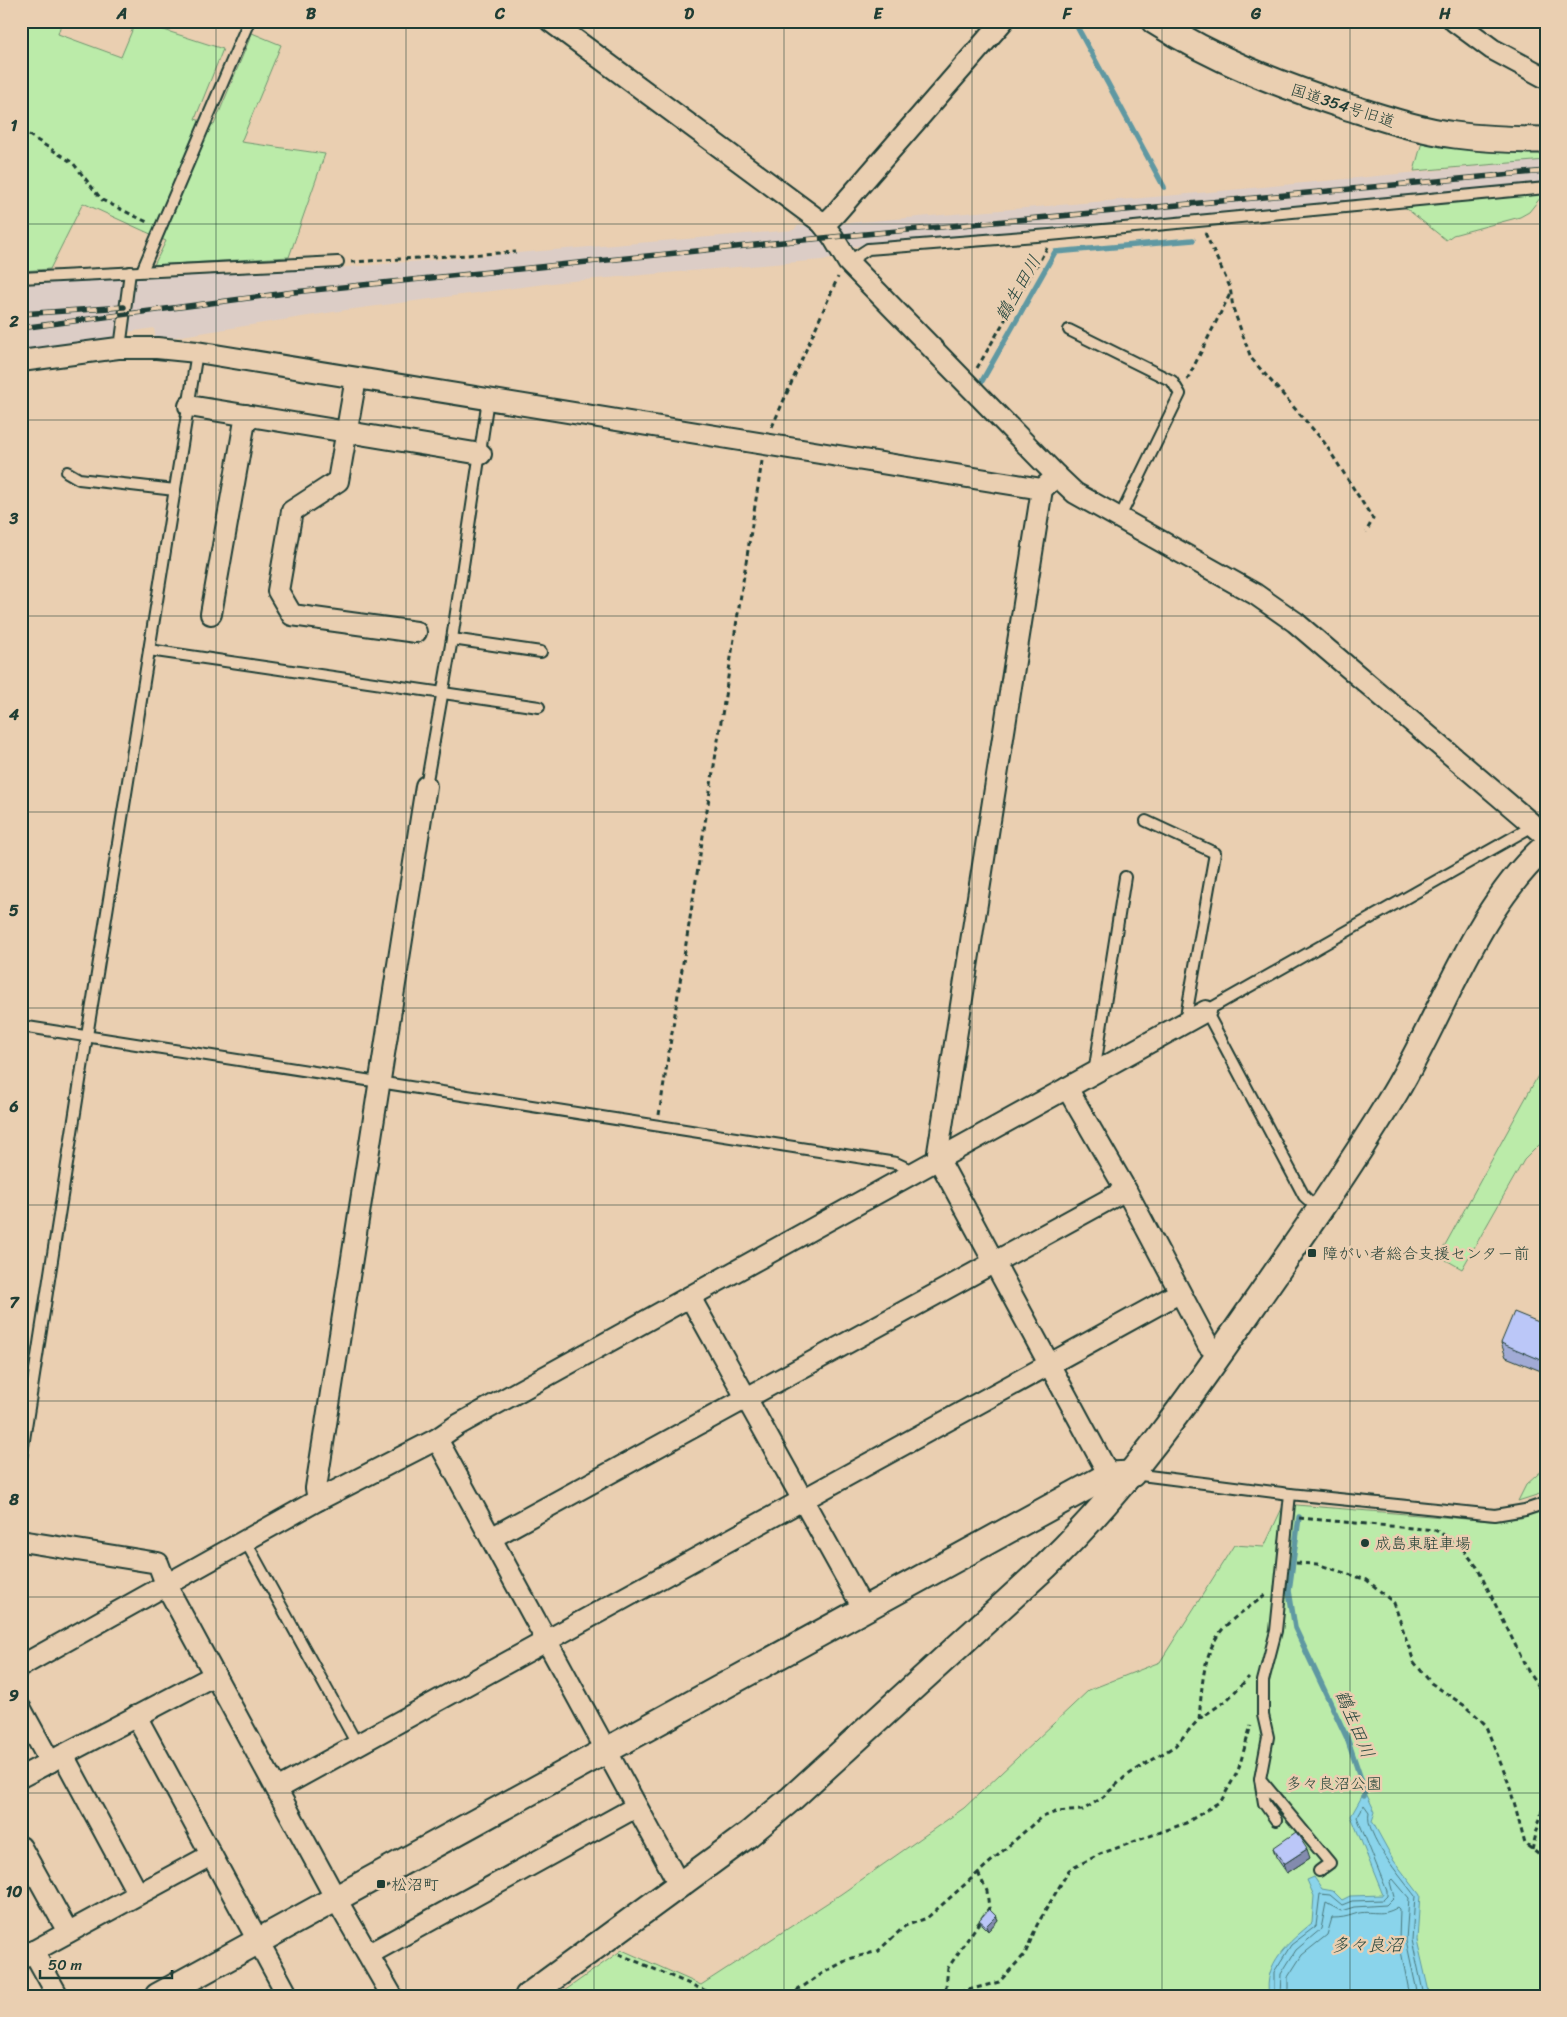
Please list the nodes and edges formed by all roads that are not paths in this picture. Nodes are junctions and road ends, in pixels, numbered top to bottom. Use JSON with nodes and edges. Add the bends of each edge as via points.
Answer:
{"nodes":[{"id":1,"x":249,"y":21,"type":"edge"},
{"id":2,"x":550,"y":21,"type":"edge"},
{"id":3,"x":1002,"y":21,"type":"edge"},
{"id":4,"x":1154,"y":21,"type":"edge"},
{"id":5,"x":1454,"y":21,"type":"edge"},
{"id":6,"x":1546,"y":78,"type":"edge"},
{"id":7,"x":1546,"y":140,"type":"edge"},
{"id":8,"x":1546,"y":188,"type":"edge"},
{"id":9,"x":821,"y":222,"type":"junction"},
{"id":10,"x":338,"y":262,"type":"road end"},
{"id":11,"x":848,"y":262,"type":"junction"},
{"id":12,"x":142,"y":271,"type":"junction"},
{"id":13,"x":130,"y":272,"type":"junction"},
{"id":14,"x":21,"y":278,"type":"edge"},
{"id":15,"x":1069,"y":330,"type":"dead end"},
{"id":16,"x":120,"y":348,"type":"junction"},
{"id":17,"x":197,"y":352,"type":"junction"},
{"id":18,"x":21,"y":361,"type":"edge"},
{"id":19,"x":356,"y":378,"type":"junction"},
{"id":20,"x":488,"y":399,"type":"junction"},
{"id":21,"x":189,"y":406,"type":"junction"},
{"id":22,"x":246,"y":415,"type":"junction"},
{"id":23,"x":347,"y":432,"type":"junction"},
{"id":24,"x":481,"y":454,"type":"junction"},
{"id":25,"x":67,"y":472,"type":"dead end"},
{"id":26,"x":1049,"y":483,"type":"junction"},
{"id":27,"x":175,"y":490,"type":"junction"},
{"id":28,"x":1119,"y":519,"type":"junction"},
{"id":29,"x":211,"y":614,"type":"dead end"},
{"id":30,"x":416,"y":632,"type":"dead end"},
{"id":31,"x":452,"y":639,"type":"junction"},
{"id":32,"x":149,"y":650,"type":"junction"},
{"id":33,"x":541,"y":652,"type":"dead end"},
{"id":34,"x":443,"y":694,"type":"junction"},
{"id":35,"x":539,"y":707,"type":"dead end"},
{"id":36,"x":426,"y":786,"type":"joint"},
{"id":37,"x":1146,"y":821,"type":"dead end"},
{"id":38,"x":1542,"y":836,"type":"edge"},
{"id":39,"x":1125,"y":877,"type":"dead end"},
{"id":40,"x":1206,"y":1011,"type":"junction"},
{"id":41,"x":1184,"y":1023,"type":"junction"},
{"id":42,"x":21,"y":1026,"type":"edge"},
{"id":43,"x":87,"y":1036,"type":"junction"},
{"id":44,"x":1094,"y":1073,"type":"junction"},
{"id":45,"x":381,"y":1083,"type":"junction"},
{"id":46,"x":1067,"y":1088,"type":"junction"},
{"id":47,"x":939,"y":1160,"type":"junction"},
{"id":48,"x":916,"y":1174,"type":"junction"},
{"id":49,"x":1126,"y":1190,"type":"junction"},
{"id":50,"x":1319,"y":1210,"type":"junction"},
{"id":51,"x":994,"y":1262,"type":"junction"},
{"id":52,"x":1179,"y":1293,"type":"junction"},
{"id":53,"x":690,"y":1297,"type":"junction"},
{"id":54,"x":1219,"y":1355,"type":"junction"},
{"id":55,"x":1049,"y":1365,"type":"junction"},
{"id":56,"x":746,"y":1397,"type":"junction"},
{"id":57,"x":437,"y":1439,"type":"junction"},
{"id":58,"x":21,"y":1459,"type":"edge"},
{"id":59,"x":1120,"y":1474,"type":"junction"},
{"id":60,"x":1290,"y":1494,"type":"junction"},
{"id":61,"x":803,"y":1499,"type":"junction"},
{"id":62,"x":318,"y":1500,"type":"junction"},
{"id":63,"x":1546,"y":1503,"type":"edge"},
{"id":64,"x":491,"y":1538,"type":"junction"},
{"id":65,"x":21,"y":1541,"type":"edge"},
{"id":66,"x":246,"y":1542,"type":"junction"},
{"id":67,"x":166,"y":1587,"type":"junction"},
{"id":68,"x":864,"y":1610,"type":"junction"},
{"id":69,"x":546,"y":1643,"type":"junction"},
{"id":70,"x":21,"y":1666,"type":"edge"},
{"id":71,"x":214,"y":1675,"type":"junction"},
{"id":72,"x":21,"y":1710,"type":"edge"},
{"id":73,"x":136,"y":1716,"type":"junction"},
{"id":74,"x":358,"y":1746,"type":"junction"},
{"id":75,"x":606,"y":1751,"type":"junction"},
{"id":76,"x":56,"y":1758,"type":"junction"},
{"id":77,"x":21,"y":1778,"type":"edge"},
{"id":78,"x":1260,"y":1778,"type":"junction"},
{"id":79,"x":277,"y":1789,"type":"junction"},
{"id":80,"x":636,"y":1807,"type":"junction"},
{"id":81,"x":1276,"y":1820,"type":"dead end"},
{"id":82,"x":21,"y":1847,"type":"edge"},
{"id":83,"x":211,"y":1855,"type":"junction"},
{"id":84,"x":1319,"y":1870,"type":"dead end"},
{"id":85,"x":680,"y":1886,"type":"junction"},
{"id":86,"x":138,"y":1894,"type":"junction"},
{"id":87,"x":336,"y":1898,"type":"junction"},
{"id":88,"x":68,"y":1932,"type":"junction"},
{"id":89,"x":256,"y":1941,"type":"junction"},
{"id":90,"x":369,"y":1954,"type":"junction"},
{"id":91,"x":27,"y":1955,"type":"edge"},
{"id":92,"x":58,"y":1996,"type":"edge"},
{"id":93,"x":158,"y":1996,"type":"edge"},
{"id":94,"x":288,"y":1996,"type":"edge"},
{"id":95,"x":392,"y":1996,"type":"edge"},
{"id":96,"x":528,"y":1996,"type":"edge"}],
"edges":[{"from":1,"to":12,"type":"lane"},
{"from":2,"to":9,"type":"street"},
{"from":3,"to":9,"type":"street","via":[[835,214]]},
{"from":4,"to":7,"type":"street","name":"国道354号旧道","via":[[1240,68],[1372,115],[1454,135]]},
{"from":5,"to":6,"type":"street","via":[[1492,49]]},
{"from":8,"to":11,"type":"lane","via":[[868,249]]},
{"from":9,"to":11,"type":"street"},
{"from":10,"to":12,"type":"lane"},
{"from":11,"to":26,"type":"street","via":[[966,382]]},
{"from":12,"to":13,"type":"lane"},
{"from":13,"to":14,"type":"lane"},
{"from":13,"to":16,"type":"lane"},
{"from":15,"to":28,"type":"lane","via":[[1172,381],[1180,394]]},
{"from":16,"to":17,"type":"street"},
{"from":16,"to":18,"type":"street"},
{"from":17,"to":19,"type":"street"},
{"from":17,"to":21,"type":"lane"},
{"from":19,"to":20,"type":"street"},
{"from":19,"to":23,"type":"street"},
{"from":20,"to":24,"type":"lane"},
{"from":20,"to":26,"type":"street"},
{"from":21,"to":22,"type":"street"},
{"from":21,"to":27,"type":"lane"},
{"from":22,"to":23,"type":"street"},
{"from":22,"to":29,"type":"street"},
{"from":23,"to":24,"type":"street"},
{"from":23,"to":30,"type":"street","via":[[338,481],[292,511],[278,591],[292,615]]},
{"from":24,"to":31,"type":"lane"},
{"from":25,"to":27,"type":"lane","via":[[79,479]]},
{"from":26,"to":28,"type":"street","via":[[1075,493]]},
{"from":26,"to":47,"type":"street"},
{"from":27,"to":32,"type":"lane"},
{"from":28,"to":38,"type":"street","via":[[1255,594],[1295,622]]},
{"from":31,"to":33,"type":"lane"},
{"from":31,"to":34,"type":"lane"},
{"from":32,"to":34,"type":"lane"},
{"from":32,"to":43,"type":"lane"},
{"from":34,"to":35,"type":"lane","via":[[451,692]]},
{"from":34,"to":36,"type":"lane"},
{"from":36,"to":45,"type":"street"},
{"from":37,"to":41,"type":"lane","via":[[1215,853]]},
{"from":38,"to":40,"type":"lane"},
{"from":38,"to":50,"type":"street","via":[[1485,920],[1411,1066]]},
{"from":39,"to":44,"type":"lane"},
{"from":40,"to":41,"type":"street"},
{"from":40,"to":50,"type":"lane","via":[[1304,1196]]},
{"from":41,"to":44,"type":"street"},
{"from":42,"to":43,"type":"lane"},
{"from":43,"to":45,"type":"lane"},
{"from":43,"to":58,"type":"lane"},
{"from":44,"to":46,"type":"street"},
{"from":45,"to":48,"type":"lane","via":[[896,1163]]},
{"from":45,"to":62,"type":"street","via":[[316,1488]]},
{"from":46,"to":47,"type":"street"},
{"from":46,"to":49,"type":"street"},
{"from":47,"to":48,"type":"street"},
{"from":47,"to":51,"type":"street"},
{"from":48,"to":53,"type":"street"},
{"from":49,"to":51,"type":"street"},
{"from":49,"to":52,"type":"street"},
{"from":50,"to":54,"type":"street"},
{"from":51,"to":55,"type":"street"},
{"from":51,"to":56,"type":"street"},
{"from":52,"to":54,"type":"street","via":[[1208,1345]]},
{"from":52,"to":55,"type":"street"},
{"from":53,"to":56,"type":"street"},
{"from":53,"to":57,"type":"street"},
{"from":54,"to":59,"type":"street"},
{"from":55,"to":59,"type":"street"},
{"from":55,"to":61,"type":"street"},
{"from":56,"to":61,"type":"street"},
{"from":56,"to":64,"type":"street"},
{"from":57,"to":62,"type":"street"},
{"from":57,"to":64,"type":"street"},
{"from":59,"to":60,"type":"lane"},
{"from":59,"to":68,"type":"street"},
{"from":59,"to":85,"type":"street","via":[[1075,1539],[792,1798]]},
{"from":60,"to":63,"type":"lane","via":[[1495,1515]]},
{"from":60,"to":78,"type":"lane","via":[[1276,1630],[1263,1689],[1263,1715],[1268,1737]]},
{"from":61,"to":68,"type":"street"},
{"from":61,"to":69,"type":"street"},
{"from":62,"to":66,"type":"street"},
{"from":64,"to":69,"type":"street"},
{"from":65,"to":67,"type":"street","via":[[158,1563]]},
{"from":66,"to":67,"type":"street"},
{"from":66,"to":74,"type":"lane"},
{"from":67,"to":70,"type":"street"},
{"from":67,"to":71,"type":"street"},
{"from":68,"to":75,"type":"street"},
{"from":69,"to":74,"type":"street"},
{"from":69,"to":75,"type":"street"},
{"from":71,"to":73,"type":"street"},
{"from":71,"to":79,"type":"street"},
{"from":72,"to":76,"type":"street"},
{"from":73,"to":76,"type":"street"},
{"from":73,"to":83,"type":"street"},
{"from":74,"to":79,"type":"street"},
{"from":75,"to":80,"type":"street"},
{"from":75,"to":87,"type":"street"},
{"from":76,"to":77,"type":"street"},
{"from":76,"to":86,"type":"street"},
{"from":78,"to":81,"type":"lane","via":[[1264,1802]]},
{"from":78,"to":84,"type":"lane","via":[[1330,1863]]},
{"from":79,"to":87,"type":"street"},
{"from":80,"to":85,"type":"street"},
{"from":80,"to":90,"type":"street"},
{"from":82,"to":88,"type":"street"},
{"from":83,"to":86,"type":"street"},
{"from":83,"to":89,"type":"street"},
{"from":85,"to":96,"type":"street"},
{"from":86,"to":88,"type":"street"},
{"from":87,"to":89,"type":"street"},
{"from":87,"to":90,"type":"street"},
{"from":88,"to":91,"type":"street"},
{"from":89,"to":93,"type":"street"},
{"from":89,"to":94,"type":"street"},
{"from":90,"to":95,"type":"street"},
{"from":91,"to":92,"type":"street"}]}
